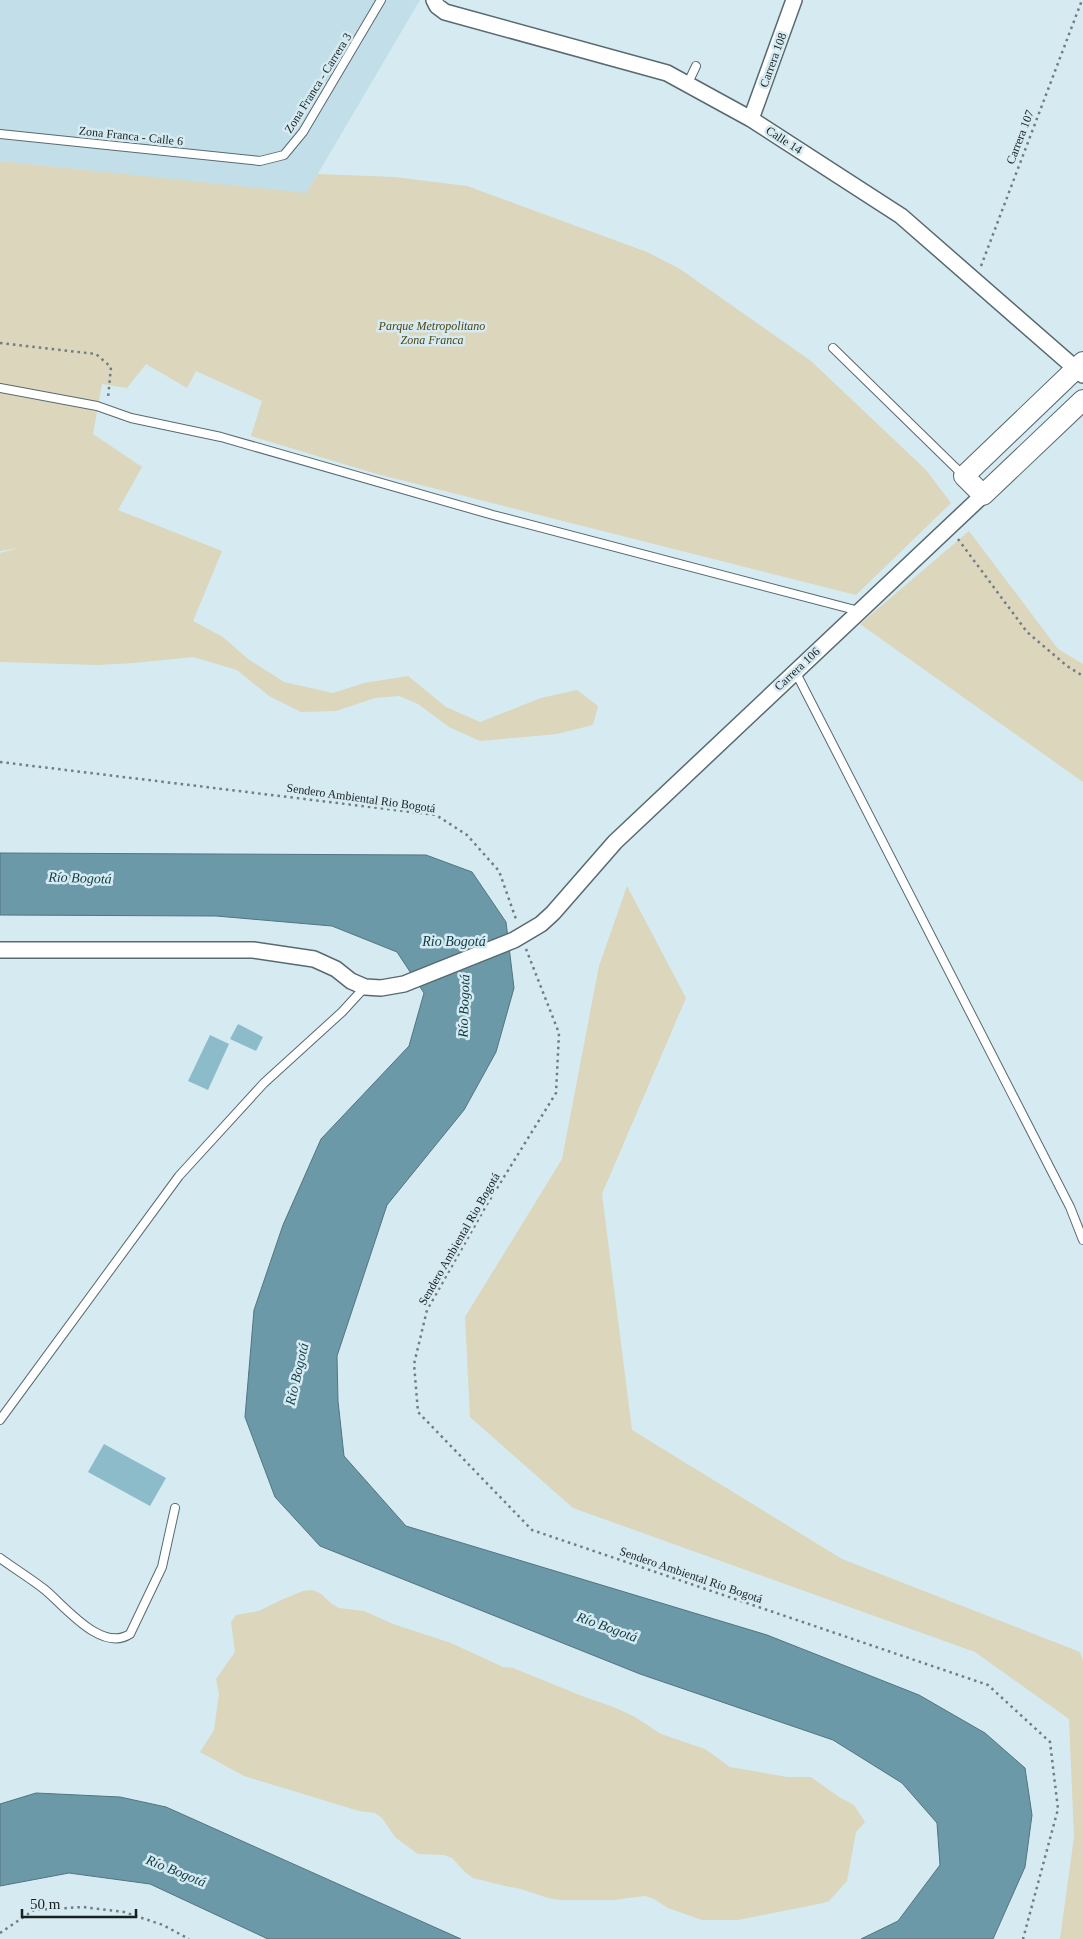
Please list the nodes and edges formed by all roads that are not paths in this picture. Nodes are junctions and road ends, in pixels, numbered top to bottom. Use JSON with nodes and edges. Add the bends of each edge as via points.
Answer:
{"nodes":[{"id":1,"x":381,"y":0,"type":"edge"},
{"id":2,"x":434,"y":0,"type":"edge"},
{"id":3,"x":794,"y":0,"type":"edge"},
{"id":4,"x":696,"y":66,"type":"dead end"},
{"id":5,"x":688,"y":85,"type":"junction"},
{"id":6,"x":751,"y":119,"type":"junction"},
{"id":7,"x":0,"y":134,"type":"edge"},
{"id":8,"x":260,"y":161,"type":"joint"},
{"id":9,"x":832,"y":348,"type":"dead end"},
{"id":10,"x":1081,"y":369,"type":"edge"},
{"id":11,"x":0,"y":388,"type":"edge"},
{"id":12,"x":1083,"y":400,"type":"edge"},
{"id":13,"x":964,"y":476,"type":"junction"},
{"id":14,"x":983,"y":496,"type":"junction"},
{"id":15,"x":860,"y":611,"type":"junction"},
{"id":16,"x":795,"y":671,"type":"junction"},
{"id":17,"x":0,"y":950,"type":"edge"},
{"id":18,"x":365,"y":987,"type":"junction"},
{"id":19,"x":1083,"y":1240,"type":"edge"},
{"id":20,"x":0,"y":1420,"type":"edge"},
{"id":21,"x":174,"y":1508,"type":"dead end"},
{"id":22,"x":0,"y":1558,"type":"edge"}],
"edges":[{"from":1,"to":8,"type":"lane","name":"Zona Franca - Carrera 3","via":[[303,132],[284,155]]},
{"from":2,"to":5,"type":"street","name":"Calle 14","via":[[436,6],[445,12],[654,69]]},
{"from":3,"to":6,"type":"street","name":"Carrera 108"},
{"from":4,"to":5,"type":"lane"},
{"from":5,"to":6,"type":"street","name":"Calle 14"},
{"from":6,"to":10,"type":"street","name":"Calle 14","via":[[902,216]]},
{"from":7,"to":8,"type":"lane","name":"Zona Franca - Calle 6"},
{"from":9,"to":13,"type":"lane"},
{"from":10,"to":13,"type":"street"},
{"from":11,"to":15,"type":"lane","via":[[97,406],[131,418],[221,437],[493,515]]},
{"from":12,"to":14,"type":"street","name":"Carrera 106"},
{"from":13,"to":14,"type":"street"},
{"from":14,"to":15,"type":"street","name":"Carrera 106"},
{"from":15,"to":16,"type":"street","name":"Carrera 106"},
{"from":16,"to":18,"type":"street","name":"Carrera 106","via":[[614,842],[554,913],[518,938],[404,984]]},
{"from":16,"to":19,"type":"lane","via":[[1070,1207]]},
{"from":17,"to":18,"type":"street","via":[[253,950],[314,959]]},
{"from":18,"to":20,"type":"lane","via":[[264,1083],[179,1176]]},
{"from":21,"to":22,"type":"lane","via":[[162,1567],[130,1634],[125,1638],[98,1634],[46,1590]]}]}
